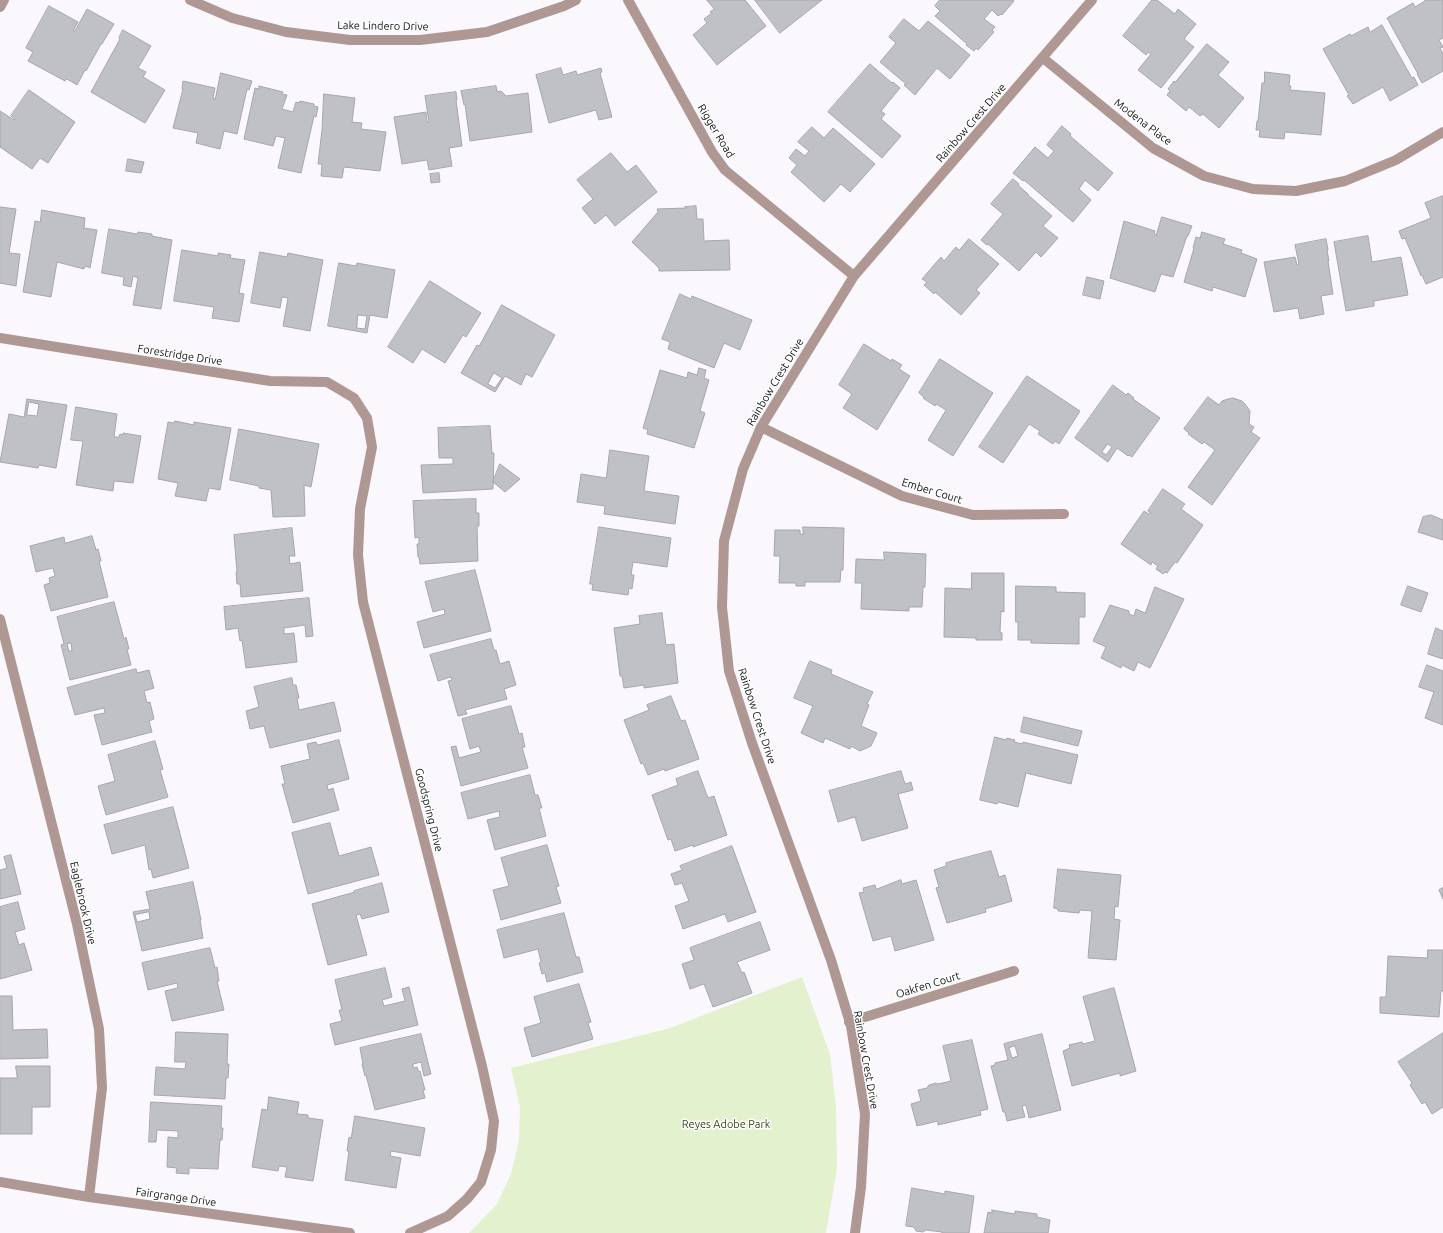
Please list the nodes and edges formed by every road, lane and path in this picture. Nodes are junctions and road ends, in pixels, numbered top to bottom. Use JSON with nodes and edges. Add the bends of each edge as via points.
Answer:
{"nodes":[{"id":1,"x":4,"y":0,"type":"edge"},
{"id":2,"x":190,"y":0,"type":"edge"},
{"id":3,"x":576,"y":0,"type":"edge"},
{"id":4,"x":628,"y":0,"type":"edge"},
{"id":5,"x":1092,"y":0,"type":"edge"},
{"id":6,"x":0,"y":7,"type":"edge"},
{"id":7,"x":1043,"y":58,"type":"junction"},
{"id":8,"x":1443,"y":132,"type":"edge"},
{"id":9,"x":854,"y":276,"type":"junction"},
{"id":10,"x":0,"y":338,"type":"edge"},
{"id":11,"x":354,"y":398,"type":"joint"},
{"id":12,"x":761,"y":426,"type":"junction"},
{"id":13,"x":1064,"y":514,"type":"dead end"},
{"id":14,"x":0,"y":619,"type":"edge"},
{"id":15,"x":1014,"y":971,"type":"dead end"},
{"id":16,"x":849,"y":1022,"type":"junction"},
{"id":17,"x":0,"y":1182,"type":"edge"},
{"id":18,"x":89,"y":1197,"type":"junction"},
{"id":19,"x":350,"y":1233,"type":"edge"},
{"id":20,"x":410,"y":1233,"type":"edge"},
{"id":21,"x":855,"y":1233,"type":"edge"}],
"edges":[{"from":1,"to":6,"type":"street"},
{"from":2,"to":3,"type":"street","name":"Lake Lindero Drive","via":[[232,18],[286,32],[350,40],[420,40],[487,32]]},
{"from":4,"to":9,"type":"street","name":"Rigger Road","via":[[712,152],[725,170]]},
{"from":5,"to":7,"type":"street","name":"Rainbow Crest Drive"},
{"from":7,"to":8,"type":"street","name":"Modena Place","via":[[1153,148],[1204,176],[1253,189],[1296,191],[1345,181],[1396,160]]},
{"from":7,"to":9,"type":"street","name":"Rainbow Crest Drive"},
{"from":9,"to":12,"type":"street","name":"Rainbow Crest Drive"},
{"from":10,"to":11,"type":"street","name":"Forestridge Drive","via":[[270,381],[327,382]]},
{"from":11,"to":20,"type":"street","name":"Goodspring Drive","via":[[367,418],[372,447],[360,509],[358,554],[363,602],[494,1121],[491,1150],[481,1182],[448,1216]]},
{"from":12,"to":13,"type":"street","name":"Ember Court","via":[[902,496],[973,515]]},
{"from":12,"to":16,"type":"street","name":"Rainbow Crest Drive","via":[[743,469],[724,541],[722,607],[729,671],[752,743],[831,960]]},
{"from":14,"to":18,"type":"street","name":"Eaglebrook Drive","via":[[77,924],[99,1029],[102,1088]]},
{"from":15,"to":16,"type":"street","name":"Oakfen Court"},
{"from":16,"to":21,"type":"street","name":"Rainbow Crest Drive","via":[[865,1114],[861,1187]]},
{"from":17,"to":18,"type":"street","name":"Fairgrange Drive"},
{"from":18,"to":19,"type":"street","name":"Fairgrange Drive"}]}
